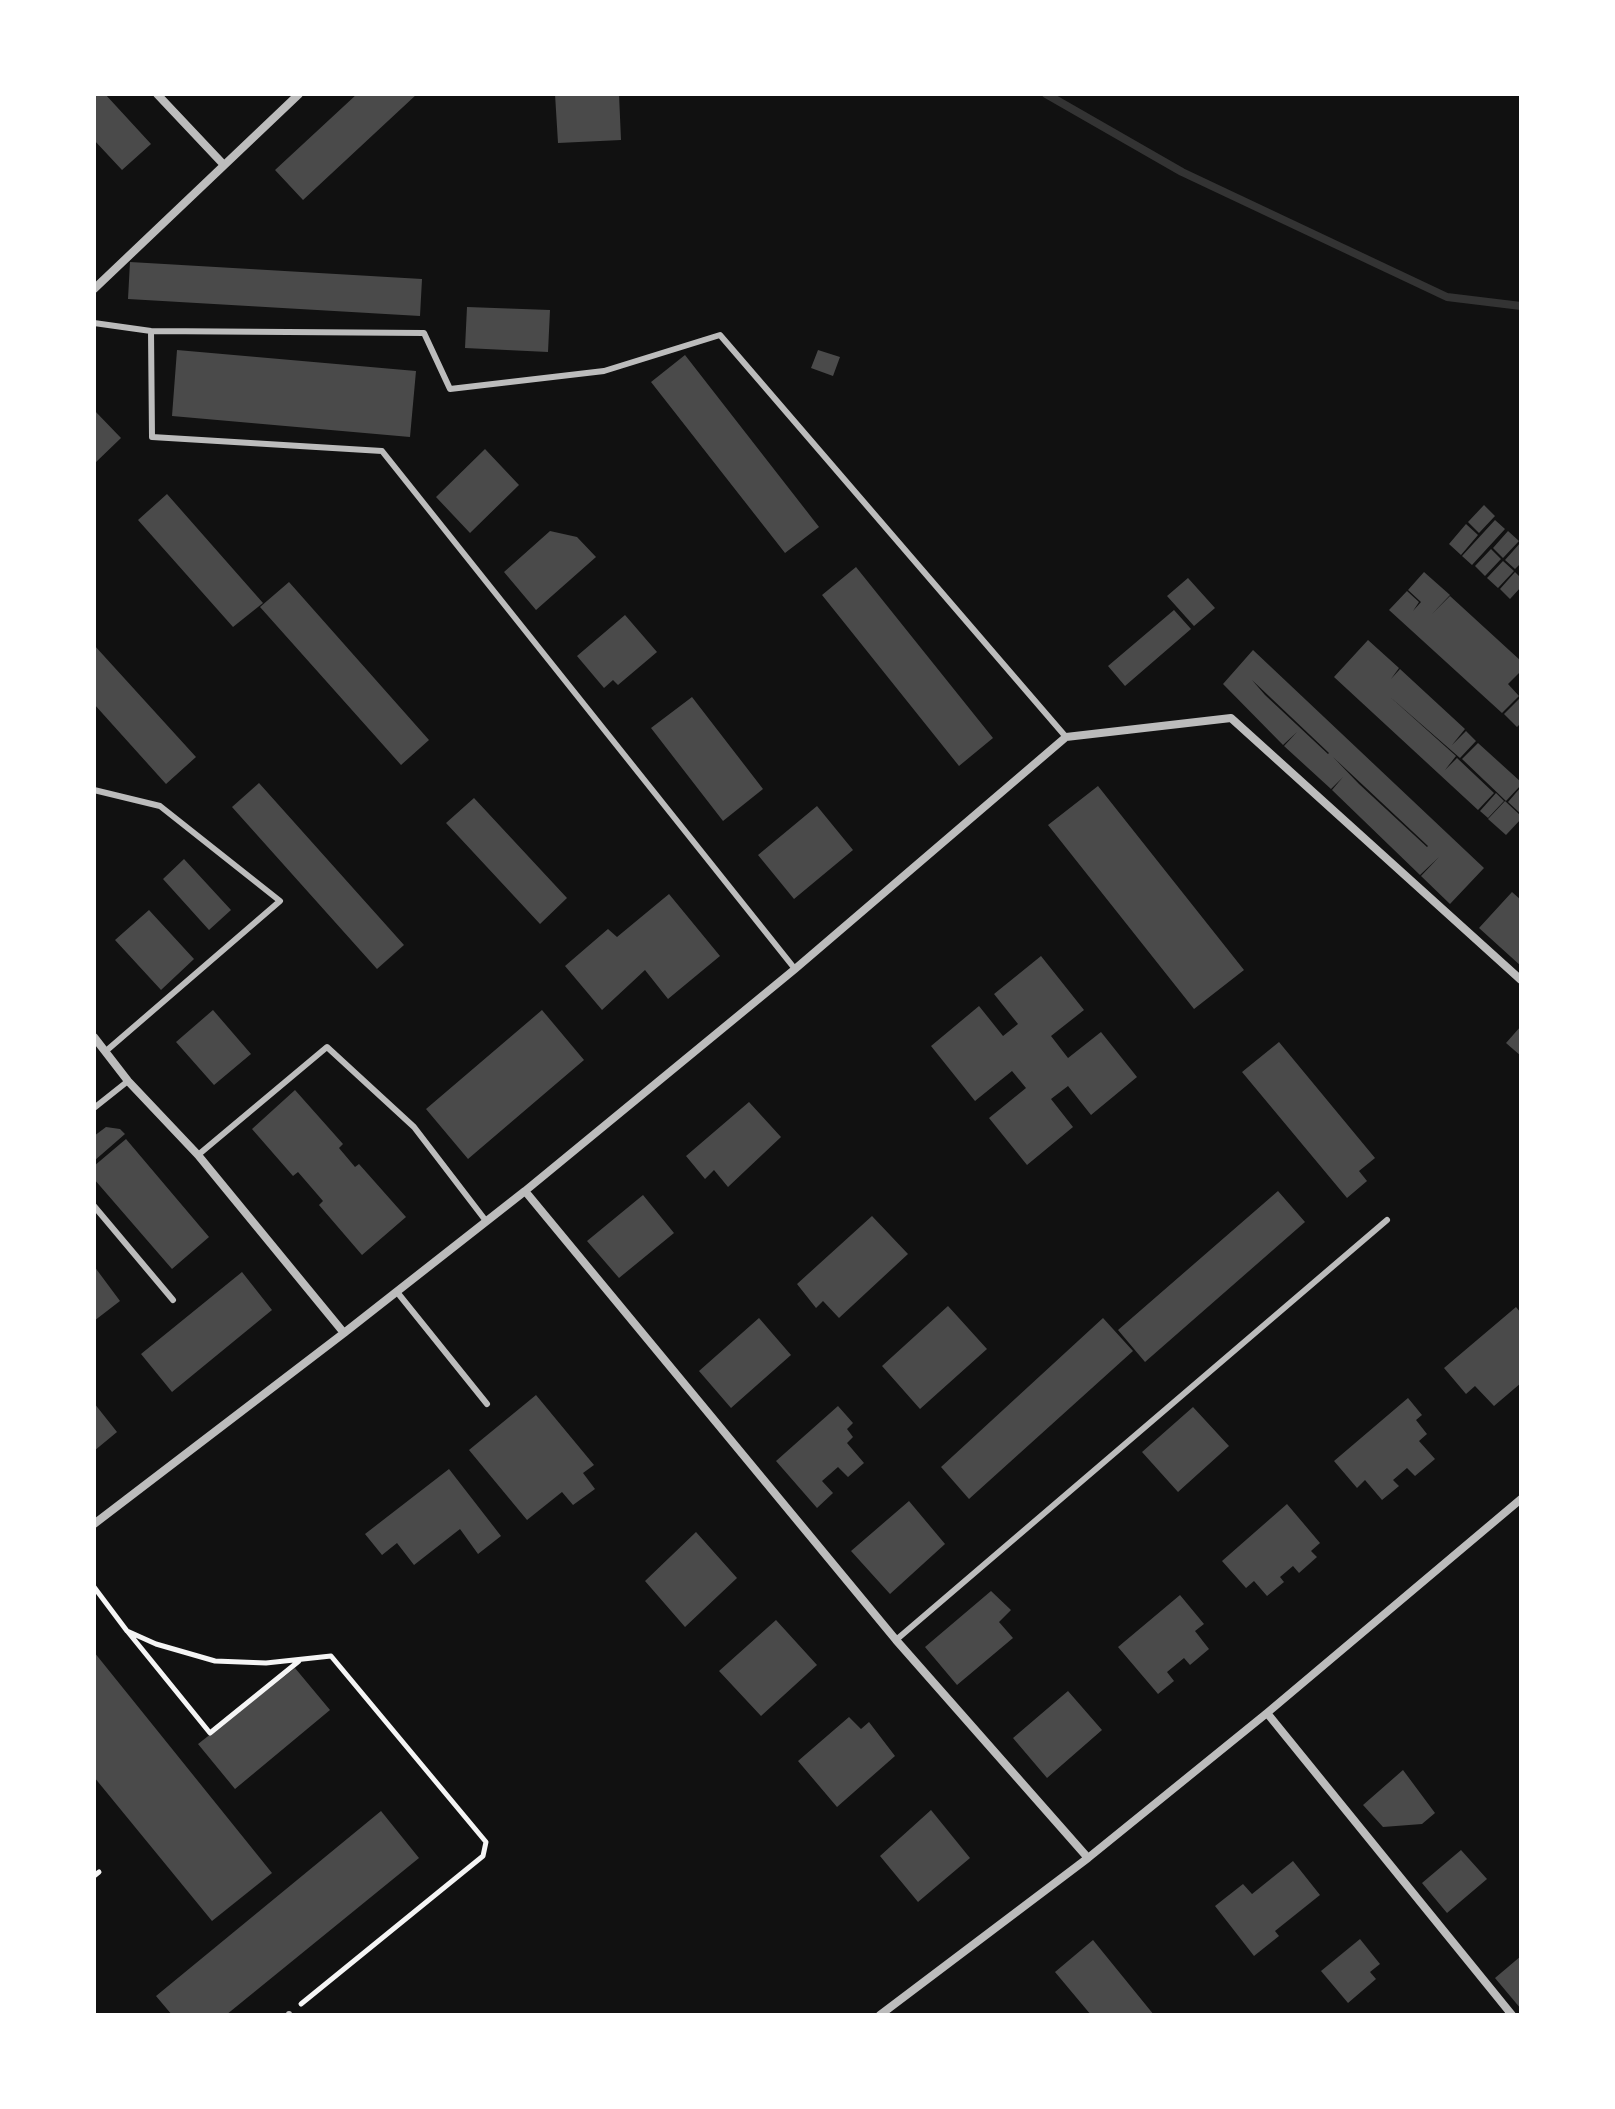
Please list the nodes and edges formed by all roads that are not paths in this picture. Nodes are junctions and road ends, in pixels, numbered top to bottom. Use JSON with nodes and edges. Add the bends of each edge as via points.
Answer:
{"nodes":[{"id":1,"x":157,"y":94,"type":"edge"},
{"id":2,"x":299,"y":94,"type":"edge"},
{"id":3,"x":224,"y":165,"type":"junction"},
{"id":4,"x":94,"y":289,"type":"edge"},
{"id":5,"x":94,"y":323,"type":"edge"},
{"id":6,"x":151,"y":331,"type":"junction"},
{"id":7,"x":1066,"y":737,"type":"junction"},
{"id":8,"x":94,"y":790,"type":"edge"},
{"id":9,"x":795,"y":969,"type":"junction"},
{"id":10,"x":1521,"y":980,"type":"edge"},
{"id":11,"x":94,"y":1037,"type":"edge"},
{"id":12,"x":106,"y":1051,"type":"junction"},
{"id":13,"x":128,"y":1081,"type":"junction"},
{"id":14,"x":94,"y":1108,"type":"edge"},
{"id":15,"x":198,"y":1155,"type":"junction"},
{"id":16,"x":525,"y":1191,"type":"junction"},
{"id":17,"x":94,"y":1206,"type":"edge"},
{"id":18,"x":1387,"y":1220,"type":"dead end"},
{"id":19,"x":486,"y":1221,"type":"junction"},
{"id":20,"x":397,"y":1292,"type":"junction"},
{"id":21,"x":173,"y":1300,"type":"dead end"},
{"id":22,"x":344,"y":1333,"type":"junction"},
{"id":23,"x":487,"y":1404,"type":"dead end"},
{"id":24,"x":1521,"y":1499,"type":"edge"},
{"id":25,"x":94,"y":1509,"type":"edge"},
{"id":26,"x":98,"y":1521,"type":"edge"},
{"id":27,"x":896,"y":1640,"type":"junction"},
{"id":28,"x":1267,"y":1713,"type":"junction"},
{"id":29,"x":1088,"y":1858,"type":"junction"},
{"id":30,"x":880,"y":2015,"type":"edge"},
{"id":31,"x":1512,"y":2015,"type":"edge"}],
"edges":[{"from":1,"to":3,"type":"street"},
{"from":2,"to":3,"type":"street"},
{"from":3,"to":4,"type":"street"},
{"from":5,"to":6,"type":"lane"},
{"from":6,"to":7,"type":"lane","via":[[424,333],[450,389],[604,371],[720,335]]},
{"from":6,"to":9,"type":"lane","via":[[152,437],[382,451]]},
{"from":7,"to":9,"type":"street"},
{"from":7,"to":10,"type":"street","via":[[1231,718]]},
{"from":8,"to":12,"type":"lane","via":[[160,806],[280,901]]},
{"from":9,"to":16,"type":"street"},
{"from":11,"to":12,"type":"street"},
{"from":12,"to":13,"type":"street"},
{"from":13,"to":14,"type":"lane"},
{"from":13,"to":15,"type":"street"},
{"from":15,"to":19,"type":"lane","via":[[327,1047],[414,1127]]},
{"from":15,"to":22,"type":"street"},
{"from":16,"to":19,"type":"street"},
{"from":16,"to":27,"type":"street"},
{"from":17,"to":21,"type":"lane"},
{"from":18,"to":27,"type":"lane"},
{"from":19,"to":20,"type":"street"},
{"from":20,"to":22,"type":"street"},
{"from":20,"to":23,"type":"lane"},
{"from":22,"to":26,"type":"street"},
{"from":24,"to":28,"type":"street"},
{"from":25,"to":26,"type":"lane"},
{"from":27,"to":29,"type":"street"},
{"from":28,"to":29,"type":"street"},
{"from":28,"to":31,"type":"street"},
{"from":29,"to":30,"type":"street"}]}
